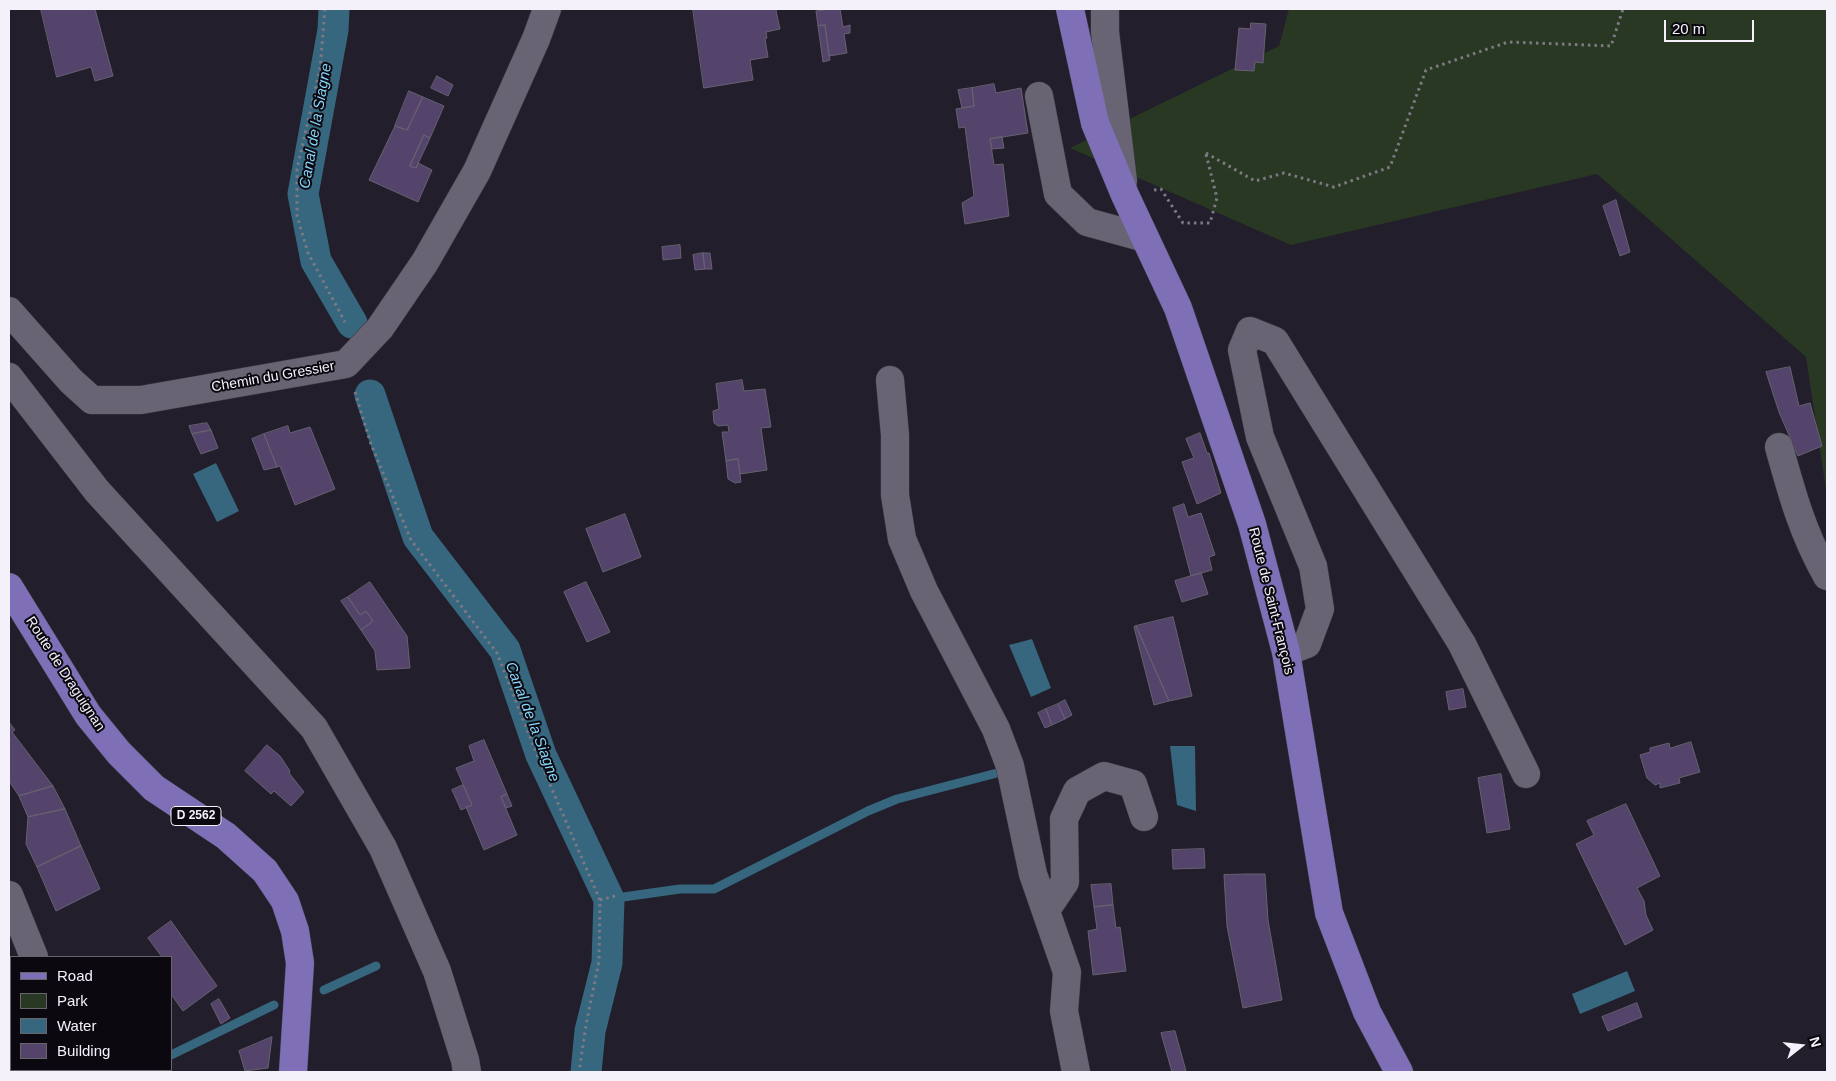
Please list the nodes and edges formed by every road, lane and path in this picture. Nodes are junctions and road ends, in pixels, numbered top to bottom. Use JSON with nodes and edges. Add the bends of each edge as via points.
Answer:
{"nodes":[{"id":1,"x":325,"y":9,"type":"edge"},
{"id":2,"x":548,"y":9,"type":"edge"},
{"id":3,"x":1070,"y":9,"type":"edge"},
{"id":4,"x":1105,"y":9,"type":"edge"},
{"id":5,"x":1623,"y":9,"type":"edge"},
{"id":6,"x":1039,"y":96,"type":"dead end"},
{"id":7,"x":1125,"y":195,"type":"junction"},
{"id":8,"x":1145,"y":238,"type":"junction"},
{"id":9,"x":9,"y":311,"type":"edge"},
{"id":10,"x":346,"y":364,"type":"junction"},
{"id":11,"x":9,"y":377,"type":"edge"},
{"id":12,"x":890,"y":380,"type":"dead end"},
{"id":13,"x":1779,"y":448,"type":"dead end"},
{"id":14,"x":1827,"y":576,"type":"edge"},
{"id":15,"x":9,"y":587,"type":"edge"},
{"id":16,"x":1286,"y":652,"type":"junction"},
{"id":17,"x":1526,"y":774,"type":"dead end"},
{"id":18,"x":1144,"y":817,"type":"dead end"},
{"id":19,"x":9,"y":895,"type":"edge"},
{"id":20,"x":619,"y":895,"type":"dead end"},
{"id":21,"x":600,"y":900,"type":"junction"},
{"id":22,"x":1046,"y":910,"type":"junction"},
{"id":23,"x":34,"y":956,"type":"edge"},
{"id":24,"x":293,"y":1072,"type":"edge"},
{"id":25,"x":467,"y":1072,"type":"edge"},
{"id":26,"x":579,"y":1072,"type":"edge"},
{"id":27,"x":1076,"y":1072,"type":"edge"},
{"id":28,"x":1399,"y":1072,"type":"edge"}],
"edges":[{"from":1,"to":10,"type":"path","via":[[320,69],[297,169],[297,216],[308,253],[346,323]]},
{"from":2,"to":10,"type":"street","name":"Chemin du Gressier","via":[[477,171],[420,269],[380,328]]},
{"from":3,"to":7,"type":"main road","name":"Route de Saint-François","via":[[1095,123]]},
{"from":4,"to":7,"type":"street"},
{"from":5,"to":7,"type":"path","via":[[1611,46],[1508,42],[1426,70],[1390,167],[1334,187],[1284,173],[1255,180],[1206,153],[1217,198],[1210,223],[1183,223],[1161,189]]},
{"from":6,"to":8,"type":"street","via":[[1058,194],[1087,222]]},
{"from":7,"to":8,"type":"main road","name":"Route de Saint-François"},
{"from":8,"to":16,"type":"main road","name":"Route de Saint-François","via":[[1178,308],[1211,403],[1252,524]]},
{"from":9,"to":10,"type":"street","name":"Chemin du Gressier","via":[[70,381],[92,400],[141,400]]},
{"from":10,"to":21,"type":"path","via":[[371,444],[411,540],[497,653]]},
{"from":11,"to":25,"type":"street","via":[[97,491],[314,728],[383,848],[437,971]]},
{"from":12,"to":22,"type":"street","via":[[895,434],[895,495],[902,539],[924,591],[996,729],[1010,766],[1033,874]]},
{"from":13,"to":14,"type":"street","via":[[1798,517]]},
{"from":15,"to":24,"type":"main road","name":"Route de Draguignan","number":"D 2562","via":[[88,715],[119,753],[154,788],[226,836],[265,871],[285,901],[300,963]]},
{"from":16,"to":17,"type":"street","via":[[1308,644],[1320,609],[1313,566],[1260,437],[1242,350],[1250,331],[1275,342],[1280,350],[1462,644]]},
{"from":16,"to":28,"type":"main road","name":"Route de Saint-François","via":[[1329,913],[1367,1012]]},
{"from":18,"to":22,"type":"street","via":[[1133,784],[1104,776],[1078,792],[1064,819],[1065,882]]},
{"from":19,"to":23,"type":"street"},
{"from":20,"to":21,"type":"path"},
{"from":21,"to":26,"type":"path","via":[[599,961]]},
{"from":22,"to":27,"type":"street","via":[[1067,972],[1064,1011]]}]}
